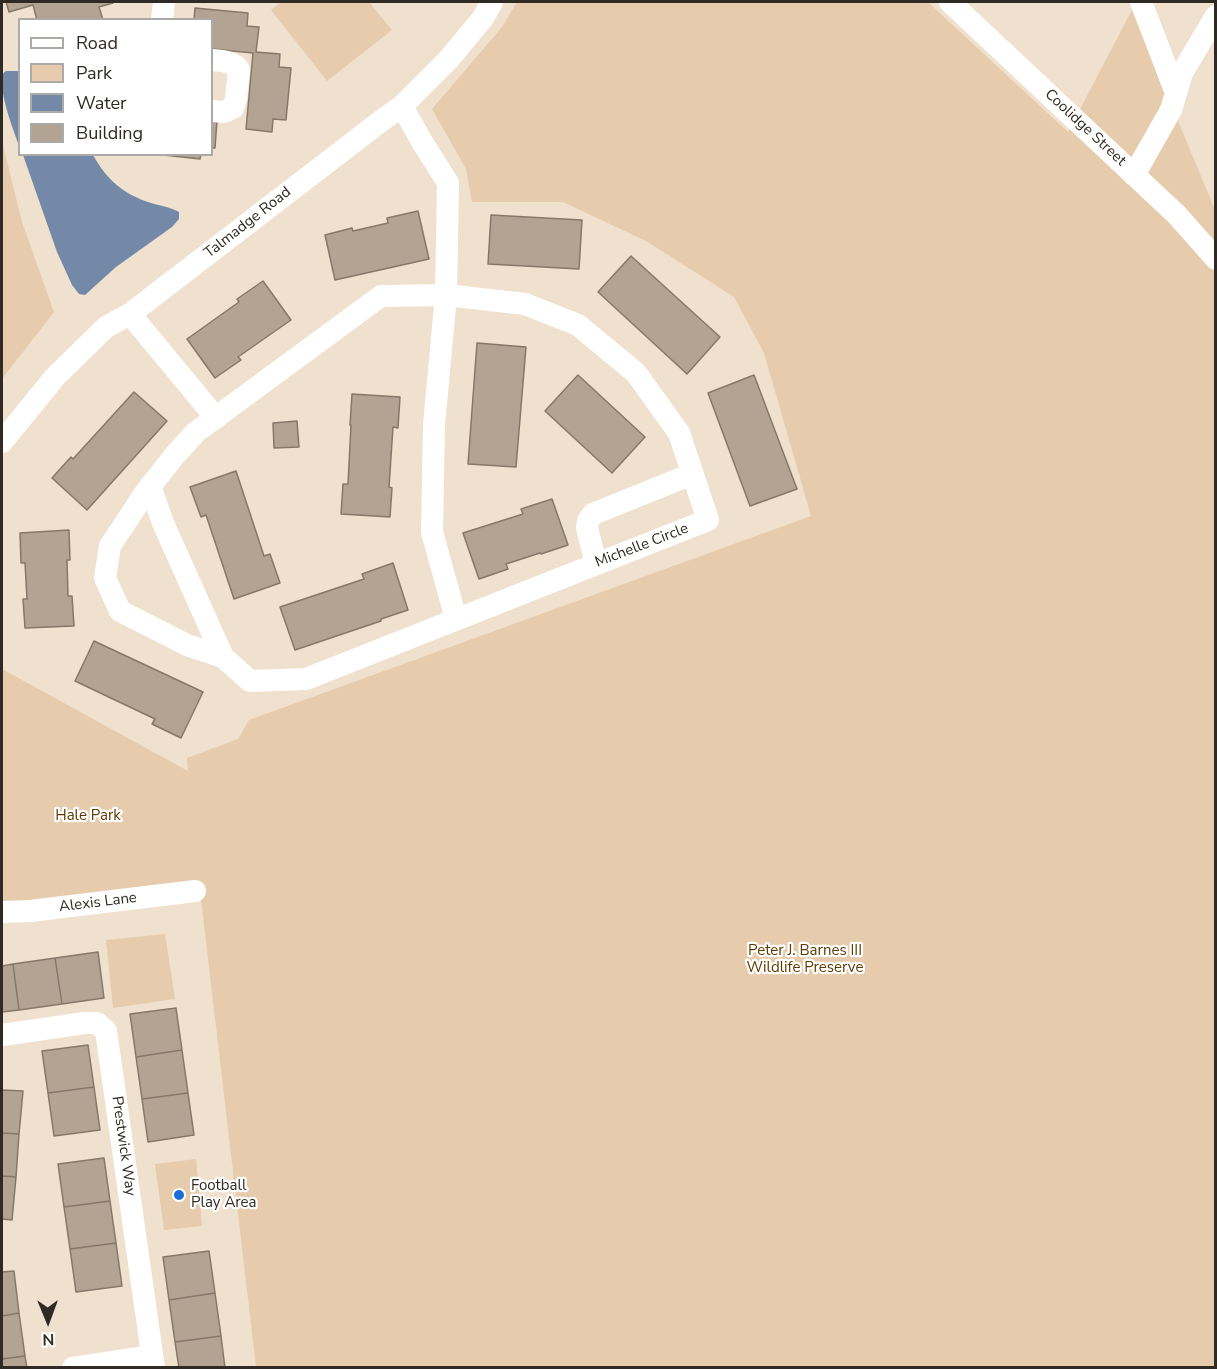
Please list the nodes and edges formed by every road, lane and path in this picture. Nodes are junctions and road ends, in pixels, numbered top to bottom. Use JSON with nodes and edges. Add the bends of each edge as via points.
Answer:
{"nodes":[{"id":1,"x":164,"y":2,"type":"edge"},
{"id":2,"x":492,"y":2,"type":"edge"},
{"id":3,"x":950,"y":2,"type":"edge"},
{"id":4,"x":1141,"y":2,"type":"edge"},
{"id":5,"x":1215,"y":16,"type":"edge"},
{"id":6,"x":162,"y":18,"type":"edge"},
{"id":7,"x":213,"y":60,"type":"edge"},
{"id":8,"x":1176,"y":93,"type":"junction"},
{"id":9,"x":402,"y":106,"type":"junction"},
{"id":10,"x":213,"y":111,"type":"edge"},
{"id":11,"x":1134,"y":174,"type":"junction"},
{"id":12,"x":1215,"y":259,"type":"edge"},
{"id":13,"x":446,"y":295,"type":"junction"},
{"id":14,"x":130,"y":314,"type":"junction"},
{"id":15,"x":216,"y":418,"type":"junction"},
{"id":16,"x":2,"y":442,"type":"edge"},
{"id":17,"x":692,"y":474,"type":"junction"},
{"id":18,"x":150,"y":486,"type":"junction"},
{"id":19,"x":596,"y":564,"type":"junction"},
{"id":20,"x":456,"y":619,"type":"junction"},
{"id":21,"x":223,"y":657,"type":"junction"},
{"id":22,"x":195,"y":891,"type":"dead end"},
{"id":23,"x":2,"y":912,"type":"edge"},
{"id":24,"x":2,"y":1035,"type":"edge"},
{"id":25,"x":153,"y":1362,"type":"edge"},
{"id":26,"x":73,"y":1368,"type":"edge"}],
"edges":[{"from":1,"to":6,"type":"street"},
{"from":2,"to":9,"type":"street","name":"Talmadge Road","via":[[449,59]]},
{"from":3,"to":11,"type":"street","name":"Coolidge Street"},
{"from":4,"to":8,"type":"street"},
{"from":5,"to":8,"type":"street","via":[[1182,73]]},
{"from":7,"to":10,"type":"street","via":[[228,62],[239,70],[233,108]]},
{"from":8,"to":11,"type":"street","via":[[1171,110]]},
{"from":9,"to":13,"type":"street","via":[[448,183]]},
{"from":9,"to":14,"type":"street","name":"Talmadge Road"},
{"from":11,"to":12,"type":"street","name":"Coolidge Street"},
{"from":13,"to":15,"type":"street","name":"Michelle Circle","via":[[381,296]]},
{"from":13,"to":17,"type":"street","name":"Michelle Circle","via":[[525,304],[578,325],[636,373],[679,433]]},
{"from":13,"to":20,"type":"street","via":[[434,425],[432,532]]},
{"from":14,"to":15,"type":"street"},
{"from":14,"to":16,"type":"street","name":"Talmadge Road","via":[[106,327],[62,370]]},
{"from":15,"to":18,"type":"street","name":"Michelle Circle","via":[[196,432]]},
{"from":17,"to":19,"type":"street","via":[[593,514],[587,528]]},
{"from":17,"to":19,"type":"street","name":"Michelle Circle","via":[[708,520]]},
{"from":18,"to":21,"type":"street","name":"Michelle Circle"},
{"from":18,"to":21,"type":"street","name":"Michelle Circle","via":[[110,546],[105,578],[120,611],[187,645]]},
{"from":19,"to":20,"type":"street","name":"Michelle Circle"},
{"from":20,"to":21,"type":"street","name":"Michelle Circle","via":[[306,679],[250,681]]},
{"from":22,"to":23,"type":"street","name":"Alexis Lane"},
{"from":24,"to":25,"type":"street","name":"Prestwick Way","via":[[85,1023],[97,1023],[106,1031]]},
{"from":25,"to":26,"type":"street"}]}
